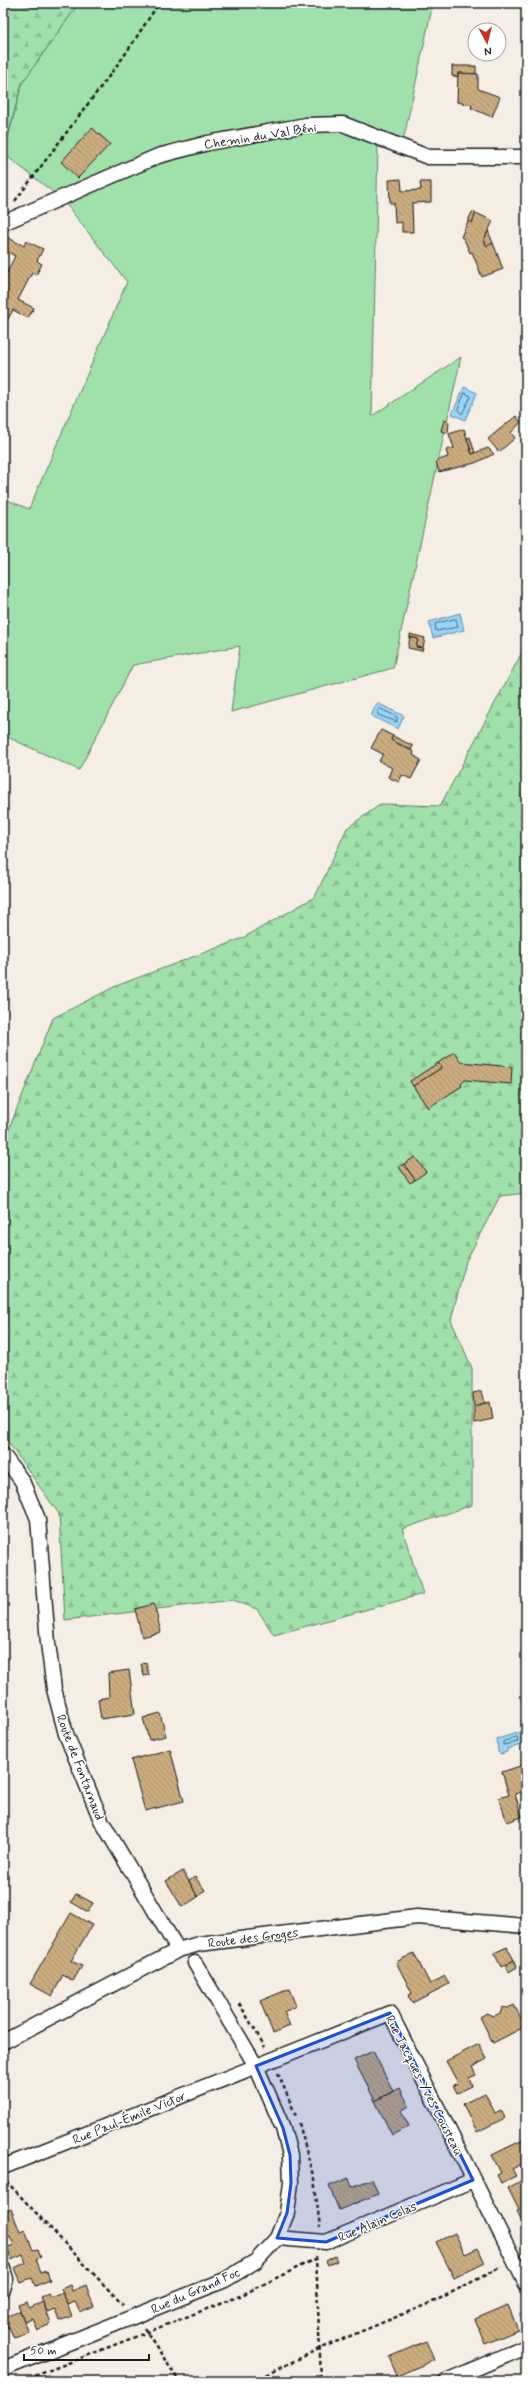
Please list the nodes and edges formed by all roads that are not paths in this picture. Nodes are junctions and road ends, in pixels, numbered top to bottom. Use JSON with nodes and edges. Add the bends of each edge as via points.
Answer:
{"nodes":[{"id":1,"x":526,"y":157,"type":"edge"},
{"id":2,"x":3,"y":223,"type":"edge"},
{"id":3,"x":3,"y":1455,"type":"edge"},
{"id":4,"x":526,"y":1926,"type":"edge"},
{"id":5,"x":178,"y":1950,"type":"junction"},
{"id":6,"x":194,"y":1963,"type":"dead end"},
{"id":7,"x":3,"y":2042,"type":"edge"},
{"id":8,"x":256,"y":2066,"type":"junction"},
{"id":9,"x":3,"y":2167,"type":"edge"},
{"id":10,"x":473,"y":2180,"type":"junction"},
{"id":11,"x":277,"y":2238,"type":"junction"},
{"id":12,"x":3,"y":2269,"type":"edge"},
{"id":13,"x":526,"y":2284,"type":"edge"},
{"id":14,"x":3,"y":2289,"type":"edge"},
{"id":15,"x":526,"y":2347,"type":"edge"},
{"id":16,"x":3,"y":2368,"type":"edge"},
{"id":17,"x":446,"y":2381,"type":"edge"}],
"edges":[{"from":1,"to":2,"type":"street","name":"Chemin du Val Béni","via":[[428,157],[343,124],[306,125],[208,143],[158,156]]},
{"from":3,"to":5,"type":"street","name":"Route de Fontarnaud","via":[[22,1481],[38,1519],[48,1643],[54,1689],[66,1734],[101,1820]]},
{"from":4,"to":5,"type":"street","name":"Route des Groges","via":[[417,1917],[222,1939]]},
{"from":5,"to":7,"type":"street","name":"Route des Groges"},
{"from":6,"to":8,"type":"street","name":"Rue du Grand Foc"},
{"from":8,"to":9,"type":"street","name":"Rue Paul-Émile Victor"},
{"from":8,"to":10,"type":"street","name":"Rue Jacques-Yves Cousteau","via":[[390,2013]]},
{"from":8,"to":11,"type":"street","name":"Rue du Grand Foc","via":[[283,2128],[290,2155],[291,2183],[288,2205]]},
{"from":10,"to":11,"type":"street","name":"Rue Alain Colas","via":[[334,2240],[319,2243]]},
{"from":10,"to":13,"type":"street","name":"Rue Jacques-Yves Cousteau"},
{"from":11,"to":16,"type":"street","name":"Rue du Grand Foc","via":[[256,2262],[225,2280]]},
{"from":12,"to":14,"type":"street","via":[[6,2279]]},
{"from":15,"to":17,"type":"street"}]}
